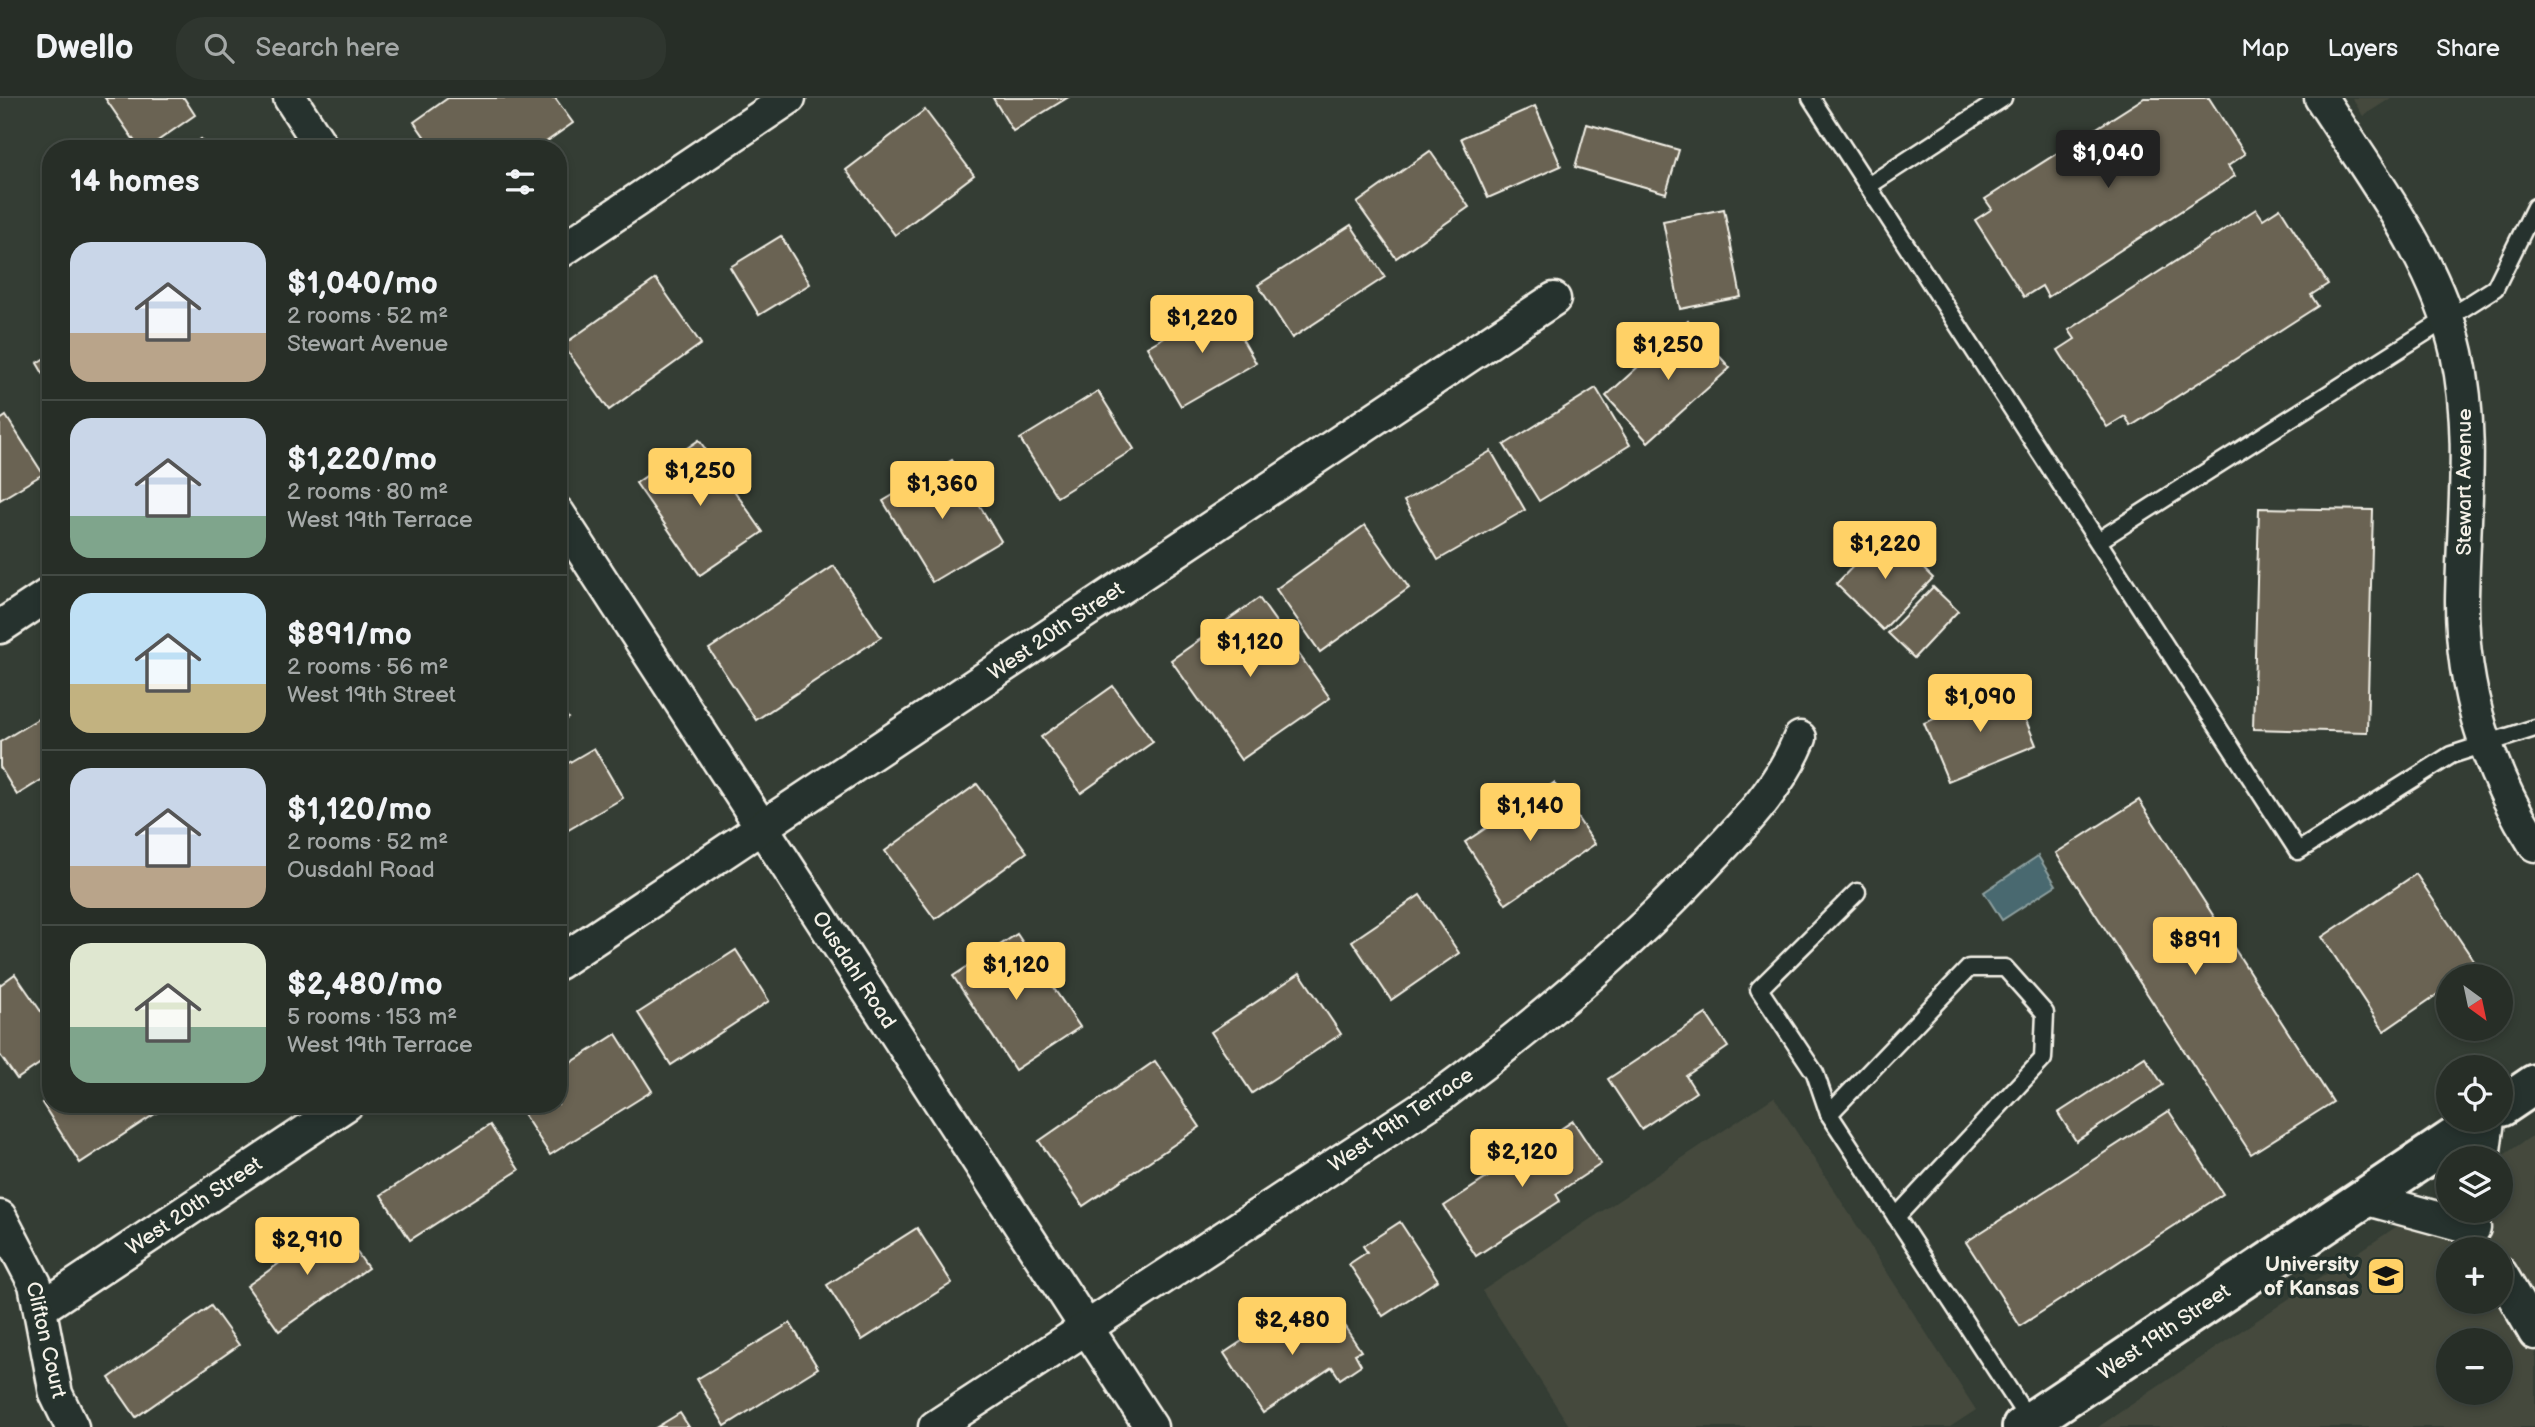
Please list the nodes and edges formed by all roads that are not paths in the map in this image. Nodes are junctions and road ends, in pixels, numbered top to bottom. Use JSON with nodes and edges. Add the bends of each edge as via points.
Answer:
{"nodes":[{"id":1,"x":290,"y":98,"type":"edge"},
{"id":2,"x":789,"y":98,"type":"edge"},
{"id":3,"x":1811,"y":98,"type":"edge"},
{"id":4,"x":2003,"y":98,"type":"edge"},
{"id":5,"x":2321,"y":98,"type":"edge"},
{"id":6,"x":317,"y":140,"type":"edge"},
{"id":7,"x":1868,"y":186,"type":"junction"},
{"id":8,"x":2535,"y":207,"type":"edge"},
{"id":9,"x":567,"y":247,"type":"edge"},
{"id":10,"x":1554,"y":299,"type":"dead end"},
{"id":11,"x":2447,"y":318,"type":"junction"},
{"id":12,"x":567,"y":527,"type":"edge"},
{"id":13,"x":2098,"y":541,"type":"junction"},
{"id":14,"x":42,"y":599,"type":"edge"},
{"id":15,"x":0,"y":627,"type":"edge"},
{"id":16,"x":2535,"y":728,"type":"edge"},
{"id":17,"x":1800,"y":737,"type":"dead end"},
{"id":18,"x":2483,"y":744,"type":"junction"},
{"id":19,"x":762,"y":827,"type":"junction"},
{"id":20,"x":2535,"y":845,"type":"edge"},
{"id":21,"x":1857,"y":892,"type":"dead end"},
{"id":22,"x":567,"y":957,"type":"edge"},
{"id":23,"x":2535,"y":1084,"type":"edge"},
{"id":24,"x":2513,"y":1099,"type":"edge"},
{"id":25,"x":334,"y":1113,"type":"edge"},
{"id":26,"x":1829,"y":1114,"type":"junction"},
{"id":27,"x":2463,"y":1132,"type":"edge"},
{"id":28,"x":2364,"y":1198,"type":"junction"},
{"id":29,"x":0,"y":1217,"type":"edge"},
{"id":30,"x":1896,"y":1217,"type":"junction"},
{"id":31,"x":2479,"y":1229,"type":"edge"},
{"id":32,"x":2513,"y":1295,"type":"edge"},
{"id":33,"x":41,"y":1308,"type":"junction"},
{"id":34,"x":1086,"y":1328,"type":"junction"},
{"id":35,"x":2535,"y":1333,"type":"edge"},
{"id":36,"x":2026,"y":1424,"type":"edge"},
{"id":37,"x":72,"y":1427,"type":"edge"},
{"id":38,"x":935,"y":1427,"type":"edge"},
{"id":39,"x":1151,"y":1427,"type":"edge"}],
"edges":[{"from":1,"to":6,"type":"street"},
{"from":2,"to":9,"type":"street"},
{"from":3,"to":7,"type":"lane"},
{"from":4,"to":7,"type":"lane"},
{"from":5,"to":11,"type":"street","name":"Stewart Avenue","via":[[2403,226]]},
{"from":7,"to":13,"type":"lane"},
{"from":8,"to":11,"type":"lane","via":[[2494,288]]},
{"from":10,"to":19,"type":"street","name":"West 20th Street"},
{"from":11,"to":13,"type":"lane"},
{"from":11,"to":18,"type":"street","name":"Stewart Avenue","via":[[2465,402],[2468,464],[2463,613],[2466,658]]},
{"from":12,"to":19,"type":"street","name":"Ousdahl Road"},
{"from":13,"to":18,"type":"lane","via":[[2298,851],[2451,755]]},
{"from":14,"to":15,"type":"street"},
{"from":16,"to":18,"type":"lane"},
{"from":17,"to":34,"type":"street","name":"West 19th Terrace","via":[[1763,804],[1665,907],[1512,1043],[1440,1096]]},
{"from":18,"to":20,"type":"street","name":"Stewart Avenue"},
{"from":19,"to":22,"type":"street","name":"West 20th Street"},
{"from":19,"to":34,"type":"street","name":"Ousdahl Road"},
{"from":21,"to":26,"type":"lane","via":[[1759,989],[1815,1073]]},
{"from":23,"to":24,"type":"main road"},
{"from":25,"to":33,"type":"street","name":"West 20th Street"},
{"from":26,"to":30,"type":"lane"},
{"from":26,"to":30,"type":"lane","via":[[1969,968],[2005,968],[2045,1013],[2043,1059]]},
{"from":27,"to":28,"type":"main road","name":"West 19th Street"},
{"from":28,"to":31,"type":"street"},
{"from":28,"to":36,"type":"main road","name":"West 19th Street"},
{"from":29,"to":33,"type":"street","name":"Clifton Court","via":[[23,1257]]},
{"from":30,"to":36,"type":"lane"},
{"from":32,"to":35,"type":"street"},
{"from":33,"to":37,"type":"street","name":"Clifton Court","via":[[56,1394]]},
{"from":34,"to":38,"type":"street","name":"West 19th Terrace"},
{"from":34,"to":39,"type":"street","name":"Ousdahl Road"}]}
